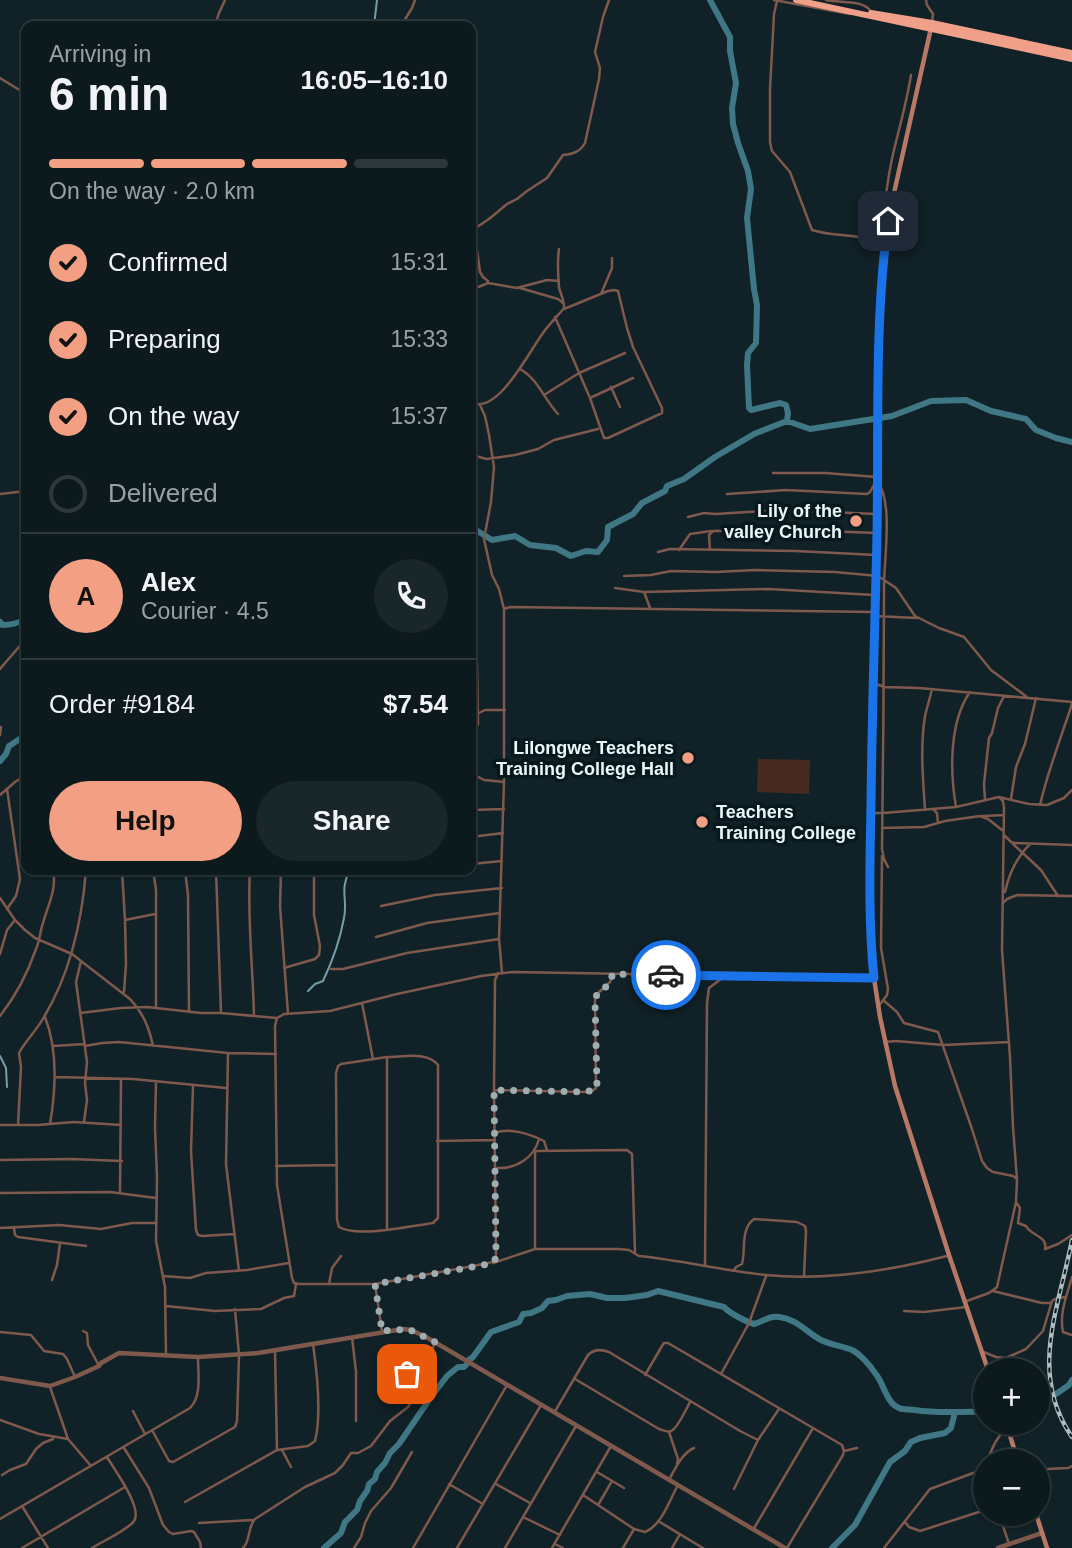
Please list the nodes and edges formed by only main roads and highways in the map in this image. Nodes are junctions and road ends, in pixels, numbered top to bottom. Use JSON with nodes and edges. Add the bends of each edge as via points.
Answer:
{"nodes":[{"id":1,"x":796,"y":0,"type":"edge"},
{"id":2,"x":855,"y":13,"type":"junction"},
{"id":3,"x":931,"y":26,"type":"junction"},
{"id":4,"x":1072,"y":53,"type":"edge"},
{"id":5,"x":1072,"y":60,"type":"edge"},
{"id":6,"x":984,"y":1358,"type":"edge"},
{"id":7,"x":1040,"y":1526,"type":"edge"},
{"id":8,"x":1047,"y":1548,"type":"edge"}],
"edges":[{"from":1,"to":2,"type":"highway"},
{"from":2,"to":3,"type":"highway"},
{"from":2,"to":3,"type":"highway"},
{"from":3,"to":4,"type":"highway"},
{"from":3,"to":5,"type":"highway"},
{"from":3,"to":6,"type":"main road","via":[[884,236],[878,323],[870,914],[884,1042]]},
{"from":7,"to":8,"type":"main road"}]}
